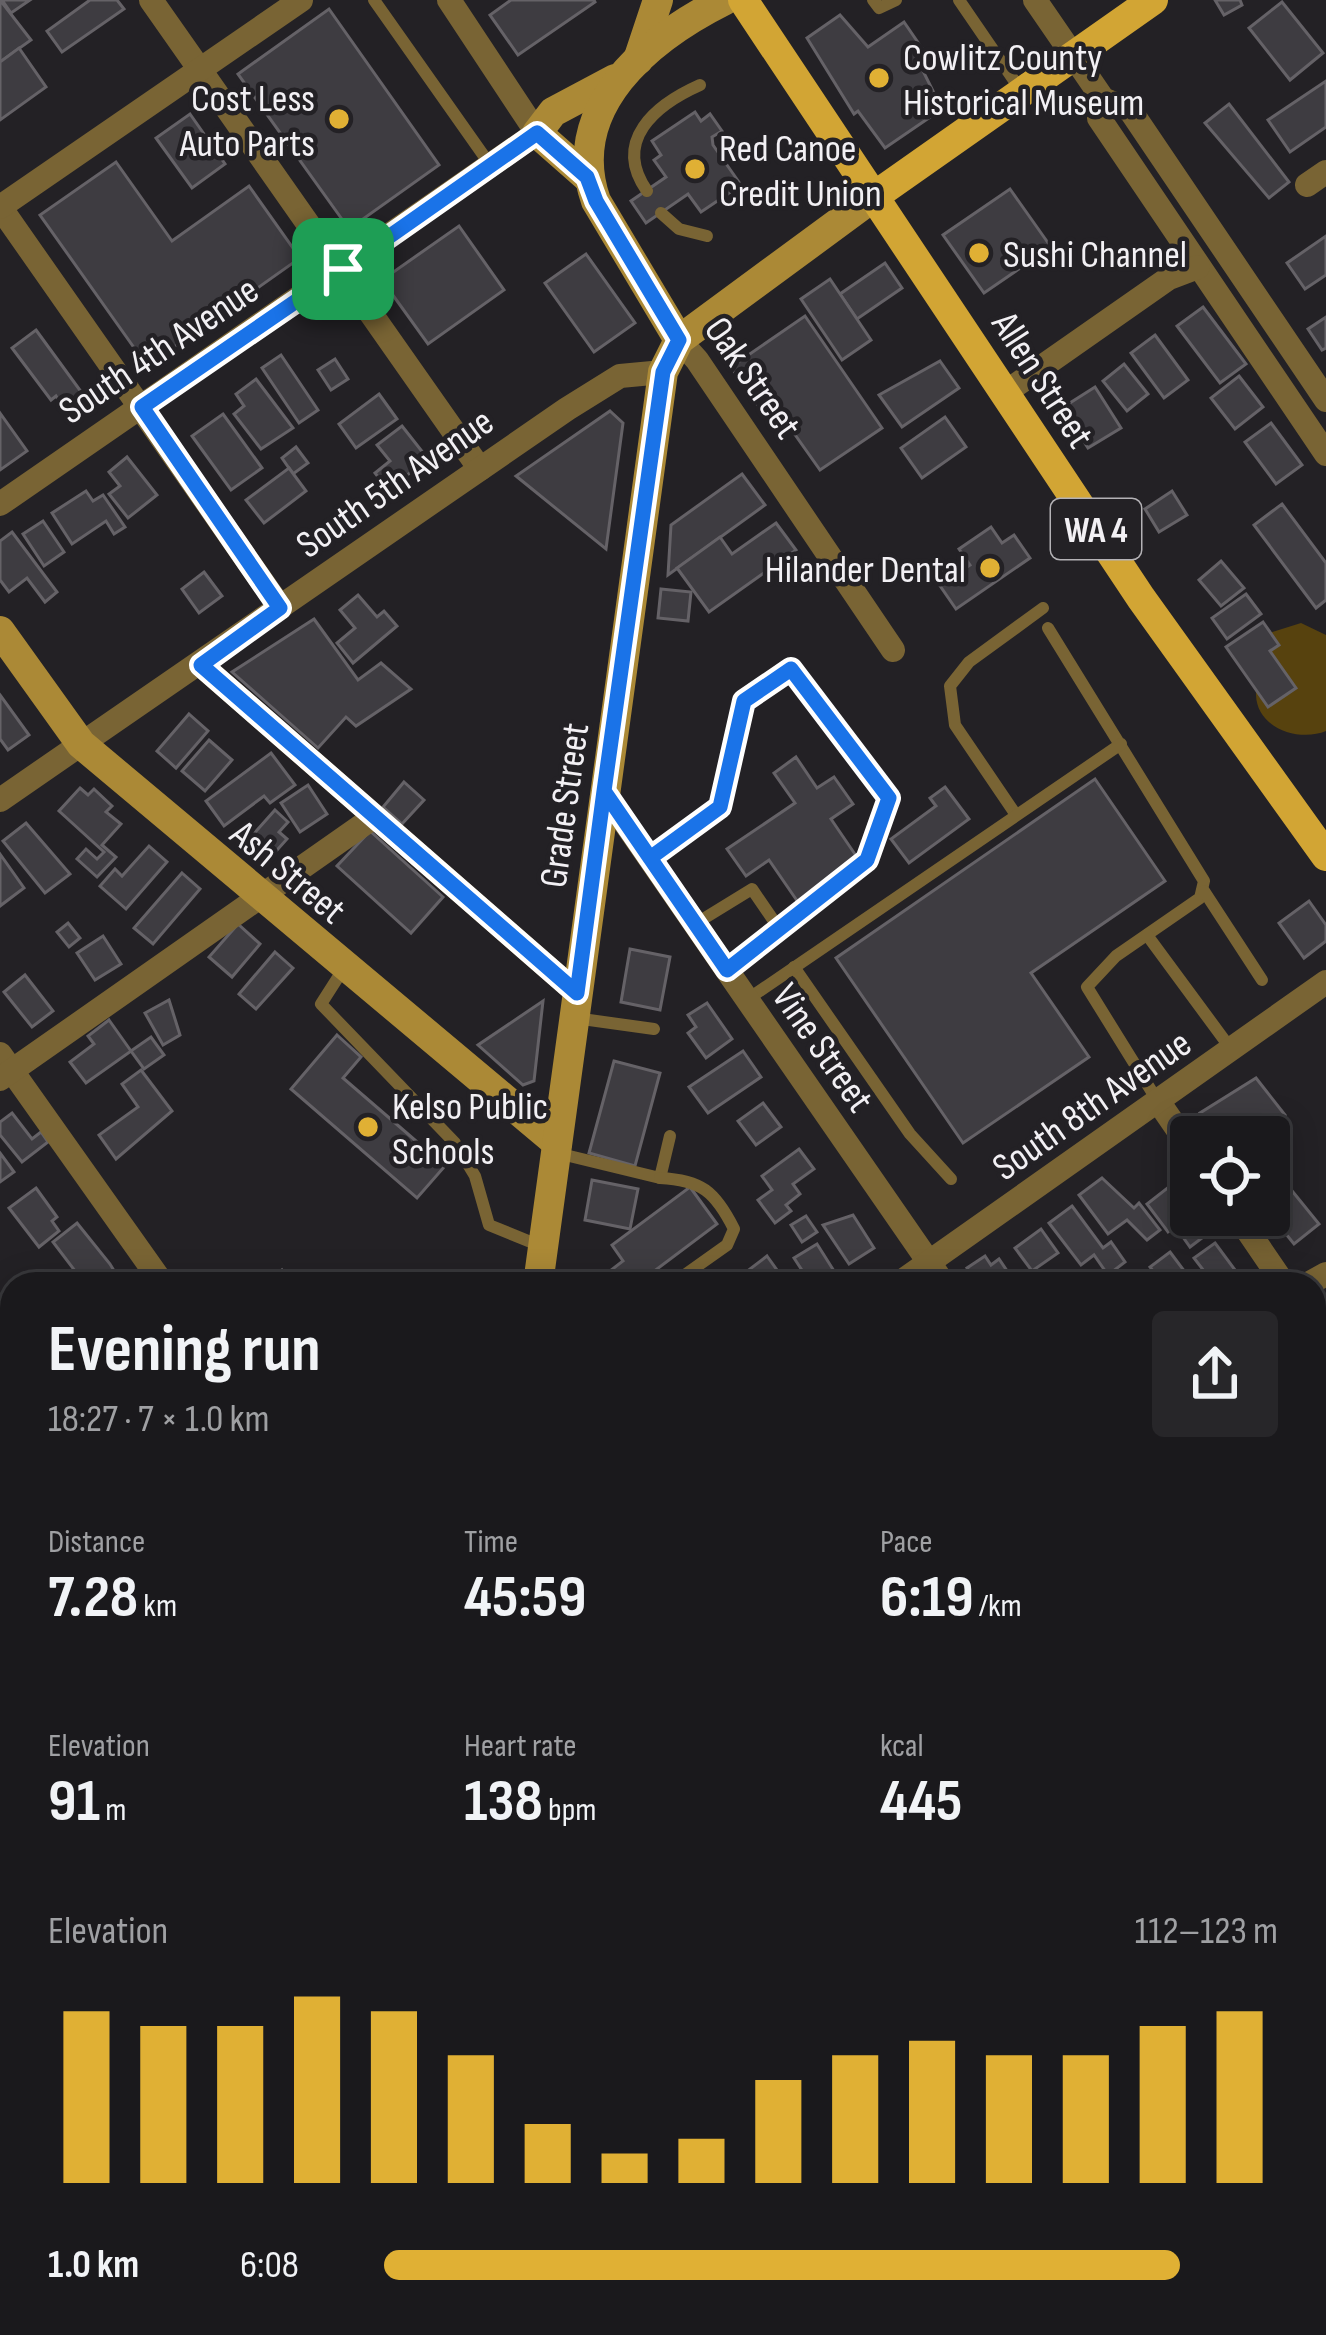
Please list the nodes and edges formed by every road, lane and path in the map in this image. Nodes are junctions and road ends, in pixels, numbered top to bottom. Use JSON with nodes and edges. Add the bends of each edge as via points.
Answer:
{"nodes":[{"id":1,"x":151,"y":0,"type":"edge"},
{"id":2,"x":374,"y":0,"type":"edge"},
{"id":3,"x":448,"y":0,"type":"edge"},
{"id":4,"x":658,"y":0,"type":"edge"},
{"id":5,"x":725,"y":0,"type":"edge"},
{"id":6,"x":743,"y":0,"type":"edge"},
{"id":7,"x":873,"y":0,"type":"edge"},
{"id":8,"x":896,"y":0,"type":"edge"},
{"id":9,"x":959,"y":0,"type":"edge"},
{"id":10,"x":1035,"y":0,"type":"edge"},
{"id":11,"x":1153,"y":0,"type":"edge"},
{"id":12,"x":283,"y":5,"type":"edge"},
{"id":13,"x":1074,"y":56,"type":"junction"},
{"id":14,"x":626,"y":69,"type":"junction"},
{"id":15,"x":201,"y":72,"type":"junction"},
{"id":16,"x":700,"y":85,"type":"dead end"},
{"id":17,"x":1022,"y":92,"type":"junction"},
{"id":18,"x":1103,"y":99,"type":"junction"},
{"id":19,"x":537,"y":133,"type":"junction"},
{"id":20,"x":492,"y":167,"type":"junction"},
{"id":21,"x":587,"y":177,"type":"junction"},
{"id":22,"x":646,"y":191,"type":"dead end"},
{"id":23,"x":876,"y":195,"type":"junction"},
{"id":24,"x":0,"y":207,"type":"edge"},
{"id":25,"x":662,"y":213,"type":"dead end"},
{"id":26,"x":707,"y":236,"type":"dead end"},
{"id":27,"x":1198,"y":267,"type":"junction"},
{"id":28,"x":343,"y":269,"type":"junction"},
{"id":29,"x":679,"y":340,"type":"junction"},
{"id":30,"x":663,"y":372,"type":"junction"},
{"id":31,"x":1006,"y":392,"type":"junction"},
{"id":32,"x":1326,"y":400,"type":"edge"},
{"id":33,"x":142,"y":407,"type":"junction"},
{"id":34,"x":1326,"y":454,"type":"edge"},
{"id":35,"x":481,"y":470,"type":"junction"},
{"id":36,"x":0,"y":504,"type":"edge"},
{"id":37,"x":280,"y":608,"type":"junction"},
{"id":38,"x":1043,"y":608,"type":"dead end"},
{"id":39,"x":1048,"y":628,"type":"dead end"},
{"id":40,"x":0,"y":631,"type":"edge"},
{"id":41,"x":893,"y":650,"type":"dead end"},
{"id":42,"x":201,"y":665,"type":"junction"},
{"id":43,"x":81,"y":744,"type":"junction"},
{"id":44,"x":1121,"y":744,"type":"junction"},
{"id":45,"x":604,"y":791,"type":"junction"},
{"id":46,"x":0,"y":800,"type":"edge"},
{"id":47,"x":1016,"y":815,"type":"junction"},
{"id":48,"x":374,"y":817,"type":"junction"},
{"id":49,"x":1326,"y":856,"type":"edge"},
{"id":50,"x":650,"y":858,"type":"junction"},
{"id":51,"x":1204,"y":891,"type":"junction"},
{"id":52,"x":257,"y":897,"type":"junction"},
{"id":53,"x":695,"y":924,"type":"junction"},
{"id":54,"x":778,"y":927,"type":"junction"},
{"id":55,"x":1147,"y":934,"type":"junction"},
{"id":56,"x":794,"y":967,"type":"junction"},
{"id":57,"x":344,"y":968,"type":"junction"},
{"id":58,"x":727,"y":970,"type":"junction"},
{"id":59,"x":1262,"y":980,"type":"dead end"},
{"id":60,"x":1326,"y":982,"type":"edge"},
{"id":61,"x":748,"y":1000,"type":"junction"},
{"id":62,"x":575,"y":1006,"type":"junction"},
{"id":63,"x":654,"y":1029,"type":"dead end"},
{"id":64,"x":1231,"y":1049,"type":"junction"},
{"id":65,"x":4,"y":1067,"type":"edge"},
{"id":66,"x":1158,"y":1101,"type":"junction"},
{"id":67,"x":1170,"y":1118,"type":"edge"},
{"id":68,"x":670,"y":1136,"type":"dead end"},
{"id":69,"x":557,"y":1148,"type":"junction"},
{"id":70,"x":660,"y":1178,"type":"junction"},
{"id":71,"x":951,"y":1179,"type":"dead end"},
{"id":72,"x":1251,"y":1236,"type":"edge"},
{"id":73,"x":544,"y":1247,"type":"junction"},
{"id":74,"x":154,"y":1272,"type":"edge"},
{"id":75,"x":540,"y":1272,"type":"edge"},
{"id":76,"x":689,"y":1272,"type":"edge"},
{"id":77,"x":936,"y":1272,"type":"edge"},
{"id":78,"x":938,"y":1272,"type":"edge"},
{"id":79,"x":1276,"y":1272,"type":"edge"}],
"edges":[{"from":1,"to":15,"type":"street"},
{"from":2,"to":20,"type":"lane"},
{"from":3,"to":19,"type":"street"},
{"from":4,"to":14,"type":"main road"},
{"from":5,"to":14,"type":"main road"},
{"from":6,"to":23,"type":"main road","name":"Allen Street","number":"WA 4"},
{"from":7,"to":8,"type":"lane","via":[[879,8]]},
{"from":9,"to":17,"type":"lane"},
{"from":10,"to":13,"type":"street"},
{"from":11,"to":13,"type":"main road"},
{"from":12,"to":15,"type":"street"},
{"from":13,"to":17,"type":"main road"},
{"from":13,"to":18,"type":"street"},
{"from":14,"to":19,"type":"main road","via":[[553,112]]},
{"from":14,"to":21,"type":"main road","via":[[591,135]]},
{"from":15,"to":24,"type":"street"},
{"from":15,"to":28,"type":"street"},
{"from":16,"to":22,"type":"lane","via":[[639,129],[632,161]]},
{"from":17,"to":23,"type":"main road"},
{"from":18,"to":27,"type":"street","via":[[1099,118]]},
{"from":18,"to":32,"type":"street","via":[[1130,110]]},
{"from":19,"to":20,"type":"street","name":"South 4th Avenue"},
{"from":19,"to":21,"type":"main road"},
{"from":20,"to":28,"type":"street","name":"South 4th Avenue"},
{"from":21,"to":29,"type":"main road","name":"Oak Street"},
{"from":23,"to":29,"type":"main road"},
{"from":23,"to":31,"type":"main road","name":"Allen Street","number":"WA 4"},
{"from":24,"to":33,"type":"street"},
{"from":25,"to":26,"type":"lane","via":[[679,230]]},
{"from":27,"to":31,"type":"street","via":[[1169,278]]},
{"from":27,"to":34,"type":"street"},
{"from":28,"to":33,"type":"street","name":"South 4th Avenue"},
{"from":28,"to":35,"type":"street"},
{"from":29,"to":30,"type":"main road","name":"Grade Street"},
{"from":29,"to":41,"type":"street","name":"Oak Street"},
{"from":30,"to":35,"type":"street","name":"South 5th Avenue","via":[[620,376]]},
{"from":30,"to":45,"type":"main road","name":"Grade Street"},
{"from":31,"to":49,"type":"main road","name":"Allen Street","number":"WA 4"},
{"from":33,"to":36,"type":"street","name":"South 4th Avenue"},
{"from":33,"to":37,"type":"street"},
{"from":35,"to":37,"type":"street","name":"South 5th Avenue"},
{"from":37,"to":42,"type":"street","name":"South 5th Avenue"},
{"from":38,"to":47,"type":"lane","via":[[969,662],[950,686],[955,725]]},
{"from":39,"to":44,"type":"lane"},
{"from":40,"to":43,"type":"main road","name":"Ash Street"},
{"from":42,"to":43,"type":"street","name":"South 5th Avenue"},
{"from":42,"to":48,"type":"street"},
{"from":43,"to":46,"type":"street","name":"South 5th Avenue"},
{"from":43,"to":52,"type":"main road","name":"Ash Street"},
{"from":44,"to":47,"type":"lane"},
{"from":44,"to":51,"type":"lane","via":[[1194,859]]},
{"from":45,"to":50,"type":"street","name":"Vine Street"},
{"from":45,"to":62,"type":"main road","name":"Grade Street"},
{"from":47,"to":56,"type":"lane"},
{"from":48,"to":52,"type":"street"},
{"from":48,"to":62,"type":"street"},
{"from":50,"to":53,"type":"street","name":"Vine Street"},
{"from":50,"to":54,"type":"lane","via":[[720,807],[744,701],[791,669],[889,798],[867,860]]},
{"from":51,"to":55,"type":"lane"},
{"from":51,"to":59,"type":"lane"},
{"from":52,"to":57,"type":"main road","name":"Ash Street"},
{"from":52,"to":65,"type":"street"},
{"from":53,"to":54,"type":"lane","via":[[752,889]]},
{"from":53,"to":58,"type":"street","name":"Vine Street"},
{"from":54,"to":58,"type":"lane"},
{"from":55,"to":64,"type":"lane"},
{"from":55,"to":66,"type":"lane","via":[[1088,987]]},
{"from":56,"to":61,"type":"lane"},
{"from":56,"to":71,"type":"lane","via":[[910,1134]]},
{"from":57,"to":69,"type":"main road","name":"Ash Street"},
{"from":57,"to":73,"type":"lane","via":[[322,1004],[455,1143],[489,1225]]},
{"from":58,"to":61,"type":"street","name":"Vine Street"},
{"from":60,"to":64,"type":"street","name":"South 8th Avenue"},
{"from":61,"to":77,"type":"street","name":"Vine Street"},
{"from":62,"to":63,"type":"lane"},
{"from":62,"to":69,"type":"main road","name":"Grade Street"},
{"from":64,"to":66,"type":"street","name":"South 8th Avenue"},
{"from":65,"to":74,"type":"street"},
{"from":66,"to":67,"type":"street"},
{"from":66,"to":78,"type":"street","name":"South 8th Avenue"},
{"from":68,"to":70,"type":"lane"},
{"from":69,"to":70,"type":"lane"},
{"from":69,"to":73,"type":"main road","name":"Grade Street"},
{"from":70,"to":76,"type":"lane","via":[[693,1180],[722,1205],[734,1229],[727,1245]]},
{"from":72,"to":79,"type":"street"},
{"from":73,"to":75,"type":"main road","name":"Grade Street"}]}
